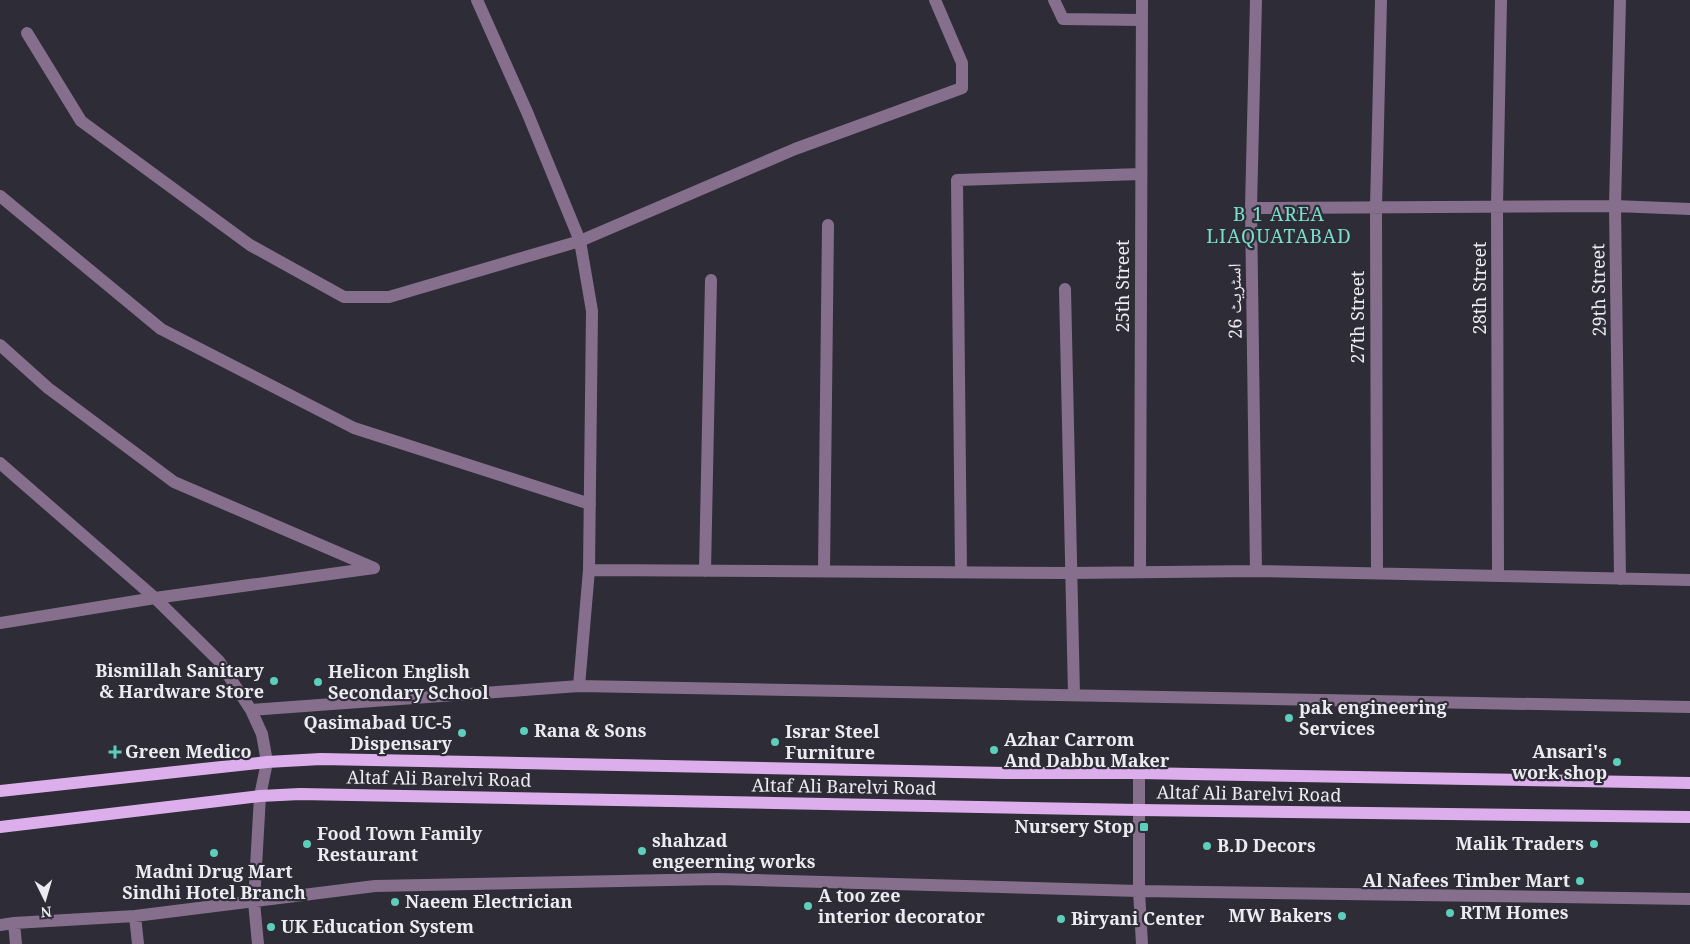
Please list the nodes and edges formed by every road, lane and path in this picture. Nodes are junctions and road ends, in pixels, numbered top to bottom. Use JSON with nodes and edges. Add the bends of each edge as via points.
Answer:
{"nodes":[{"id":1,"x":477,"y":0,"type":"edge"},
{"id":2,"x":935,"y":0,"type":"edge"},
{"id":3,"x":1054,"y":0,"type":"edge"},
{"id":4,"x":1142,"y":0,"type":"edge"},
{"id":5,"x":1256,"y":0,"type":"edge"},
{"id":6,"x":1381,"y":0,"type":"edge"},
{"id":7,"x":1501,"y":0,"type":"edge"},
{"id":8,"x":1620,"y":0,"type":"edge"},
{"id":9,"x":1142,"y":20,"type":"junction"},
{"id":10,"x":28,"y":33,"type":"dead end"},
{"id":11,"x":1141,"y":174,"type":"junction"},
{"id":12,"x":0,"y":196,"type":"edge"},
{"id":13,"x":1497,"y":206,"type":"junction"},
{"id":14,"x":1615,"y":206,"type":"junction"},
{"id":15,"x":1376,"y":207,"type":"junction"},
{"id":16,"x":1251,"y":208,"type":"junction"},
{"id":17,"x":1690,"y":209,"type":"edge"},
{"id":18,"x":828,"y":226,"type":"dead end"},
{"id":19,"x":580,"y":241,"type":"junction"},
{"id":20,"x":711,"y":280,"type":"dead end"},
{"id":21,"x":1065,"y":289,"type":"dead end"},
{"id":22,"x":0,"y":345,"type":"edge"},
{"id":23,"x":0,"y":463,"type":"edge"},
{"id":24,"x":590,"y":504,"type":"junction"},
{"id":25,"x":589,"y":570,"type":"junction"},
{"id":26,"x":705,"y":571,"type":"junction"},
{"id":27,"x":1256,"y":571,"type":"junction"},
{"id":28,"x":824,"y":572,"type":"junction"},
{"id":29,"x":961,"y":572,"type":"junction"},
{"id":30,"x":1140,"y":572,"type":"junction"},
{"id":31,"x":1072,"y":573,"type":"junction"},
{"id":32,"x":1377,"y":574,"type":"junction"},
{"id":33,"x":1498,"y":576,"type":"junction"},
{"id":34,"x":1620,"y":579,"type":"junction"},
{"id":35,"x":1690,"y":580,"type":"edge"},
{"id":36,"x":155,"y":598,"type":"junction"},
{"id":37,"x":0,"y":623,"type":"edge"},
{"id":38,"x":579,"y":686,"type":"junction"},
{"id":39,"x":1074,"y":695,"type":"junction"},
{"id":40,"x":1690,"y":707,"type":"edge"},
{"id":41,"x":251,"y":710,"type":"junction"},
{"id":42,"x":267,"y":762,"type":"junction"},
{"id":43,"x":1139,"y":773,"type":"junction"},
{"id":44,"x":1690,"y":783,"type":"edge"},
{"id":45,"x":0,"y":791,"type":"edge"},
{"id":46,"x":260,"y":796,"type":"junction"},
{"id":47,"x":1139,"y":810,"type":"junction"},
{"id":48,"x":1690,"y":817,"type":"edge"},
{"id":49,"x":0,"y":827,"type":"edge"},
{"id":50,"x":1139,"y":891,"type":"junction"},
{"id":51,"x":1690,"y":899,"type":"edge"},
{"id":52,"x":254,"y":902,"type":"junction"},
{"id":53,"x":135,"y":916,"type":"junction"},
{"id":54,"x":14,"y":922,"type":"junction"},
{"id":55,"x":0,"y":925,"type":"edge"},
{"id":56,"x":16,"y":944,"type":"edge"},
{"id":57,"x":138,"y":944,"type":"edge"},
{"id":58,"x":258,"y":944,"type":"edge"},
{"id":59,"x":1142,"y":944,"type":"edge"}],
"edges":[{"from":1,"to":19,"type":"street"},
{"from":2,"to":19,"type":"street","via":[[962,63],[962,88],[795,149]]},
{"from":3,"to":9,"type":"street","via":[[1063,19]]},
{"from":4,"to":9,"type":"street","name":"25th Street"},
{"from":5,"to":16,"type":"street","name":"اسٹریٹ 26"},
{"from":6,"to":15,"type":"street","name":"27th Street"},
{"from":7,"to":13,"type":"street","name":"28th Street"},
{"from":8,"to":14,"type":"street","name":"29th Street"},
{"from":9,"to":11,"type":"street","name":"25th Street"},
{"from":10,"to":19,"type":"street","via":[[81,121],[250,245],[344,297],[389,297]]},
{"from":11,"to":29,"type":"street","via":[[957,180]]},
{"from":11,"to":30,"type":"street","name":"25th Street"},
{"from":12,"to":24,"type":"street","via":[[161,329],[354,428]]},
{"from":13,"to":14,"type":"street"},
{"from":13,"to":15,"type":"street"},
{"from":13,"to":33,"type":"street","name":"28th Street"},
{"from":14,"to":17,"type":"street"},
{"from":14,"to":34,"type":"street","name":"29th Street"},
{"from":15,"to":16,"type":"street"},
{"from":15,"to":32,"type":"street","name":"27th Street"},
{"from":16,"to":27,"type":"street","name":"اسٹریٹ 26"},
{"from":18,"to":28,"type":"street"},
{"from":19,"to":24,"type":"street","via":[[592,311]]},
{"from":20,"to":26,"type":"street"},
{"from":21,"to":31,"type":"street"},
{"from":22,"to":36,"type":"street","via":[[48,388],[174,482],[374,568]]},
{"from":23,"to":36,"type":"street"},
{"from":24,"to":25,"type":"street"},
{"from":25,"to":26,"type":"street"},
{"from":25,"to":38,"type":"street"},
{"from":26,"to":28,"type":"street"},
{"from":27,"to":30,"type":"street"},
{"from":27,"to":32,"type":"street"},
{"from":28,"to":29,"type":"street"},
{"from":29,"to":31,"type":"street"},
{"from":30,"to":31,"type":"street"},
{"from":31,"to":39,"type":"street"},
{"from":32,"to":33,"type":"street"},
{"from":33,"to":34,"type":"street"},
{"from":34,"to":35,"type":"street"},
{"from":36,"to":37,"type":"street"},
{"from":36,"to":41,"type":"street","via":[[219,661]]},
{"from":38,"to":39,"type":"street"},
{"from":38,"to":41,"type":"street"},
{"from":39,"to":40,"type":"street"},
{"from":41,"to":42,"type":"street","via":[[262,734]]},
{"from":42,"to":43,"type":"main road","name":"Altaf Ali Barelvi Road","via":[[331,759]]},
{"from":42,"to":45,"type":"main road","name":"Altaf Ali Barelvi Road"},
{"from":42,"to":46,"type":"street"},
{"from":43,"to":44,"type":"main road","name":"Altaf Ali Barelvi Road"},
{"from":43,"to":47,"type":"street"},
{"from":46,"to":47,"type":"main road","name":"Altaf Ali Barelvi Road","via":[[300,794]]},
{"from":46,"to":49,"type":"main road","name":"Altaf Ali Barelvi Road"},
{"from":46,"to":52,"type":"street"},
{"from":47,"to":48,"type":"main road","name":"Altaf Ali Barelvi Road"},
{"from":47,"to":50,"type":"street"},
{"from":50,"to":51,"type":"street"},
{"from":50,"to":52,"type":"street","via":[[718,879],[374,886]]},
{"from":50,"to":59,"type":"street"},
{"from":52,"to":53,"type":"street"},
{"from":52,"to":58,"type":"street"},
{"from":53,"to":54,"type":"street"},
{"from":53,"to":57,"type":"street"},
{"from":54,"to":55,"type":"street"},
{"from":54,"to":56,"type":"street"}]}
